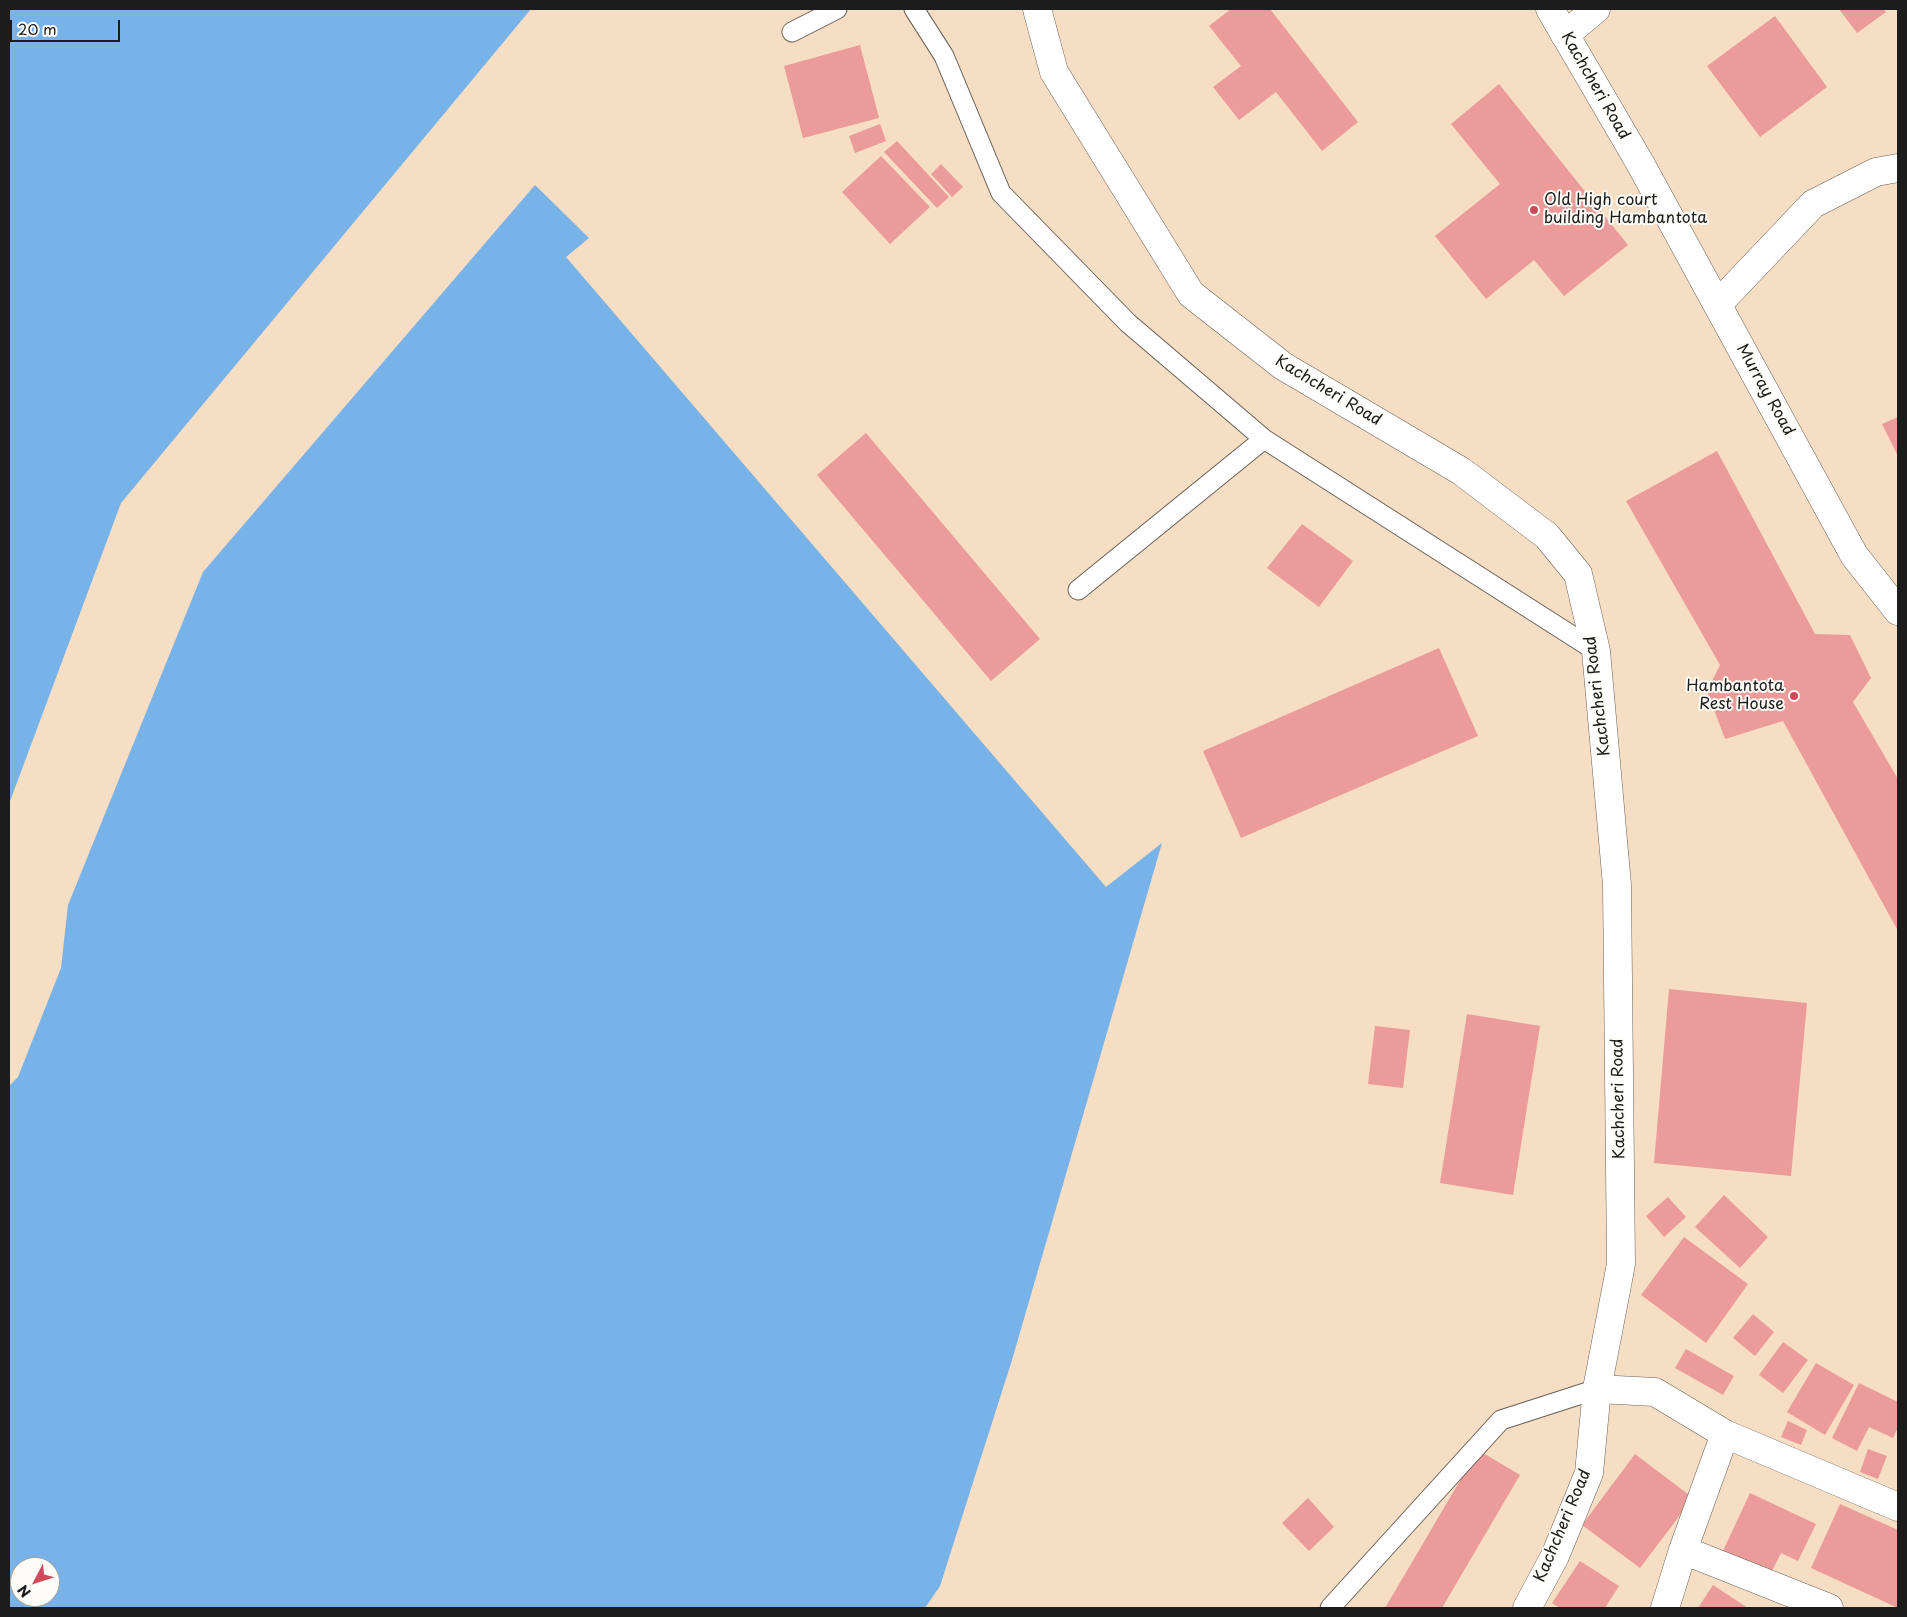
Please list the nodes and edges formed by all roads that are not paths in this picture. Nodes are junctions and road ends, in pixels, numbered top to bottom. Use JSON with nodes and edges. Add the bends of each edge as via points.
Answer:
{"nodes":[{"id":1,"x":837,"y":9,"type":"edge"},
{"id":2,"x":914,"y":9,"type":"edge"},
{"id":3,"x":1037,"y":9,"type":"edge"},
{"id":4,"x":1550,"y":9,"type":"edge"},
{"id":5,"x":1596,"y":9,"type":"edge"},
{"id":6,"x":792,"y":32,"type":"dead end"},
{"id":7,"x":1565,"y":35,"type":"junction"},
{"id":8,"x":1640,"y":163,"type":"joint"},
{"id":9,"x":1898,"y":168,"type":"edge"},
{"id":10,"x":1718,"y":304,"type":"junction"},
{"id":11,"x":1264,"y":439,"type":"junction"},
{"id":12,"x":1078,"y":590,"type":"dead end"},
{"id":13,"x":1898,"y":611,"type":"edge"},
{"id":14,"x":1596,"y":651,"type":"junction"},
{"id":15,"x":1598,"y":1389,"type":"junction"},
{"id":16,"x":1726,"y":1434,"type":"junction"},
{"id":17,"x":1898,"y":1507,"type":"edge"},
{"id":18,"x":1683,"y":1550,"type":"junction"},
{"id":19,"x":1330,"y":1608,"type":"edge"},
{"id":20,"x":1527,"y":1608,"type":"edge"},
{"id":21,"x":1665,"y":1608,"type":"edge"},
{"id":22,"x":1829,"y":1608,"type":"edge"}],
"edges":[{"from":1,"to":6,"type":"lane"},
{"from":2,"to":11,"type":"lane","via":[[944,56],[1001,193],[1128,324]]},
{"from":3,"to":14,"type":"street","name":"Kachcheri Road","via":[[1054,72],[1191,294],[1283,366],[1461,471],[1547,536],[1578,574]]},
{"from":4,"to":7,"type":"street","name":"Kachcheri Road"},
{"from":5,"to":7,"type":"street"},
{"from":7,"to":8,"type":"street","name":"Kachcheri Road"},
{"from":8,"to":10,"type":"street","name":"Murray Road"},
{"from":9,"to":10,"type":"street","via":[[1876,172],[1813,204]]},
{"from":10,"to":13,"type":"street","name":"Murray Road","via":[[1854,555]]},
{"from":11,"to":12,"type":"lane"},
{"from":11,"to":14,"type":"lane"},
{"from":14,"to":15,"type":"street","name":"Kachcheri Road","via":[[1617,885],[1621,1264]]},
{"from":15,"to":16,"type":"street","via":[[1655,1392]]},
{"from":15,"to":19,"type":"lane","via":[[1501,1420]]},
{"from":15,"to":20,"type":"street","name":"Kachcheri Road","via":[[1589,1473],[1554,1556]]},
{"from":16,"to":17,"type":"street"},
{"from":16,"to":18,"type":"street"},
{"from":18,"to":21,"type":"street"},
{"from":18,"to":22,"type":"street"}]}
